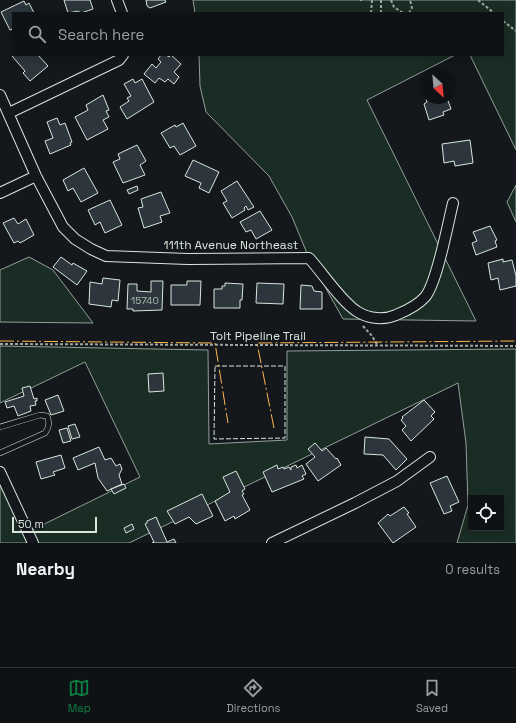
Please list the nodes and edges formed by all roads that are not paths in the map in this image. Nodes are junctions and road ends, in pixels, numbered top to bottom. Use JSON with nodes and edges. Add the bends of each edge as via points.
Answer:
{"nodes":[{"id":1,"x":118,"y":0,"type":"edge"},
{"id":2,"x":122,"y":12,"type":"edge"},
{"id":3,"x":123,"y":56,"type":"edge"},
{"id":4,"x":0,"y":95,"type":"edge"},
{"id":5,"x":9,"y":114,"type":"junction"},
{"id":6,"x":36,"y":176,"type":"junction"},
{"id":7,"x":0,"y":193,"type":"edge"},
{"id":8,"x":453,"y":203,"type":"dead end"},
{"id":9,"x":0,"y":427,"type":"edge"},
{"id":10,"x":0,"y":453,"type":"edge"},
{"id":11,"x":430,"y":456,"type":"dead end"},
{"id":12,"x":0,"y":472,"type":"edge"},
{"id":13,"x":33,"y":543,"type":"edge"},
{"id":14,"x":272,"y":543,"type":"edge"}],
"edges":[{"from":1,"to":2,"type":"street"},
{"from":3,"to":5,"type":"street"},
{"from":4,"to":5,"type":"street","name":"111th Avenue Northeast"},
{"from":5,"to":6,"type":"street","name":"111th Avenue Northeast"},
{"from":6,"to":7,"type":"street"},
{"from":6,"to":8,"type":"street","name":"111th Avenue Northeast","via":[[63,227],[74,239],[106,256],[188,259],[309,258],[357,312],[372,318],[390,318],[408,310],[425,296],[435,274]]},
{"from":9,"to":10,"type":"lane","via":[[40,415],[47,416],[49,421],[49,428],[45,432]]},
{"from":11,"to":14,"type":"street","via":[[397,481]]},
{"from":12,"to":13,"type":"street"}]}
